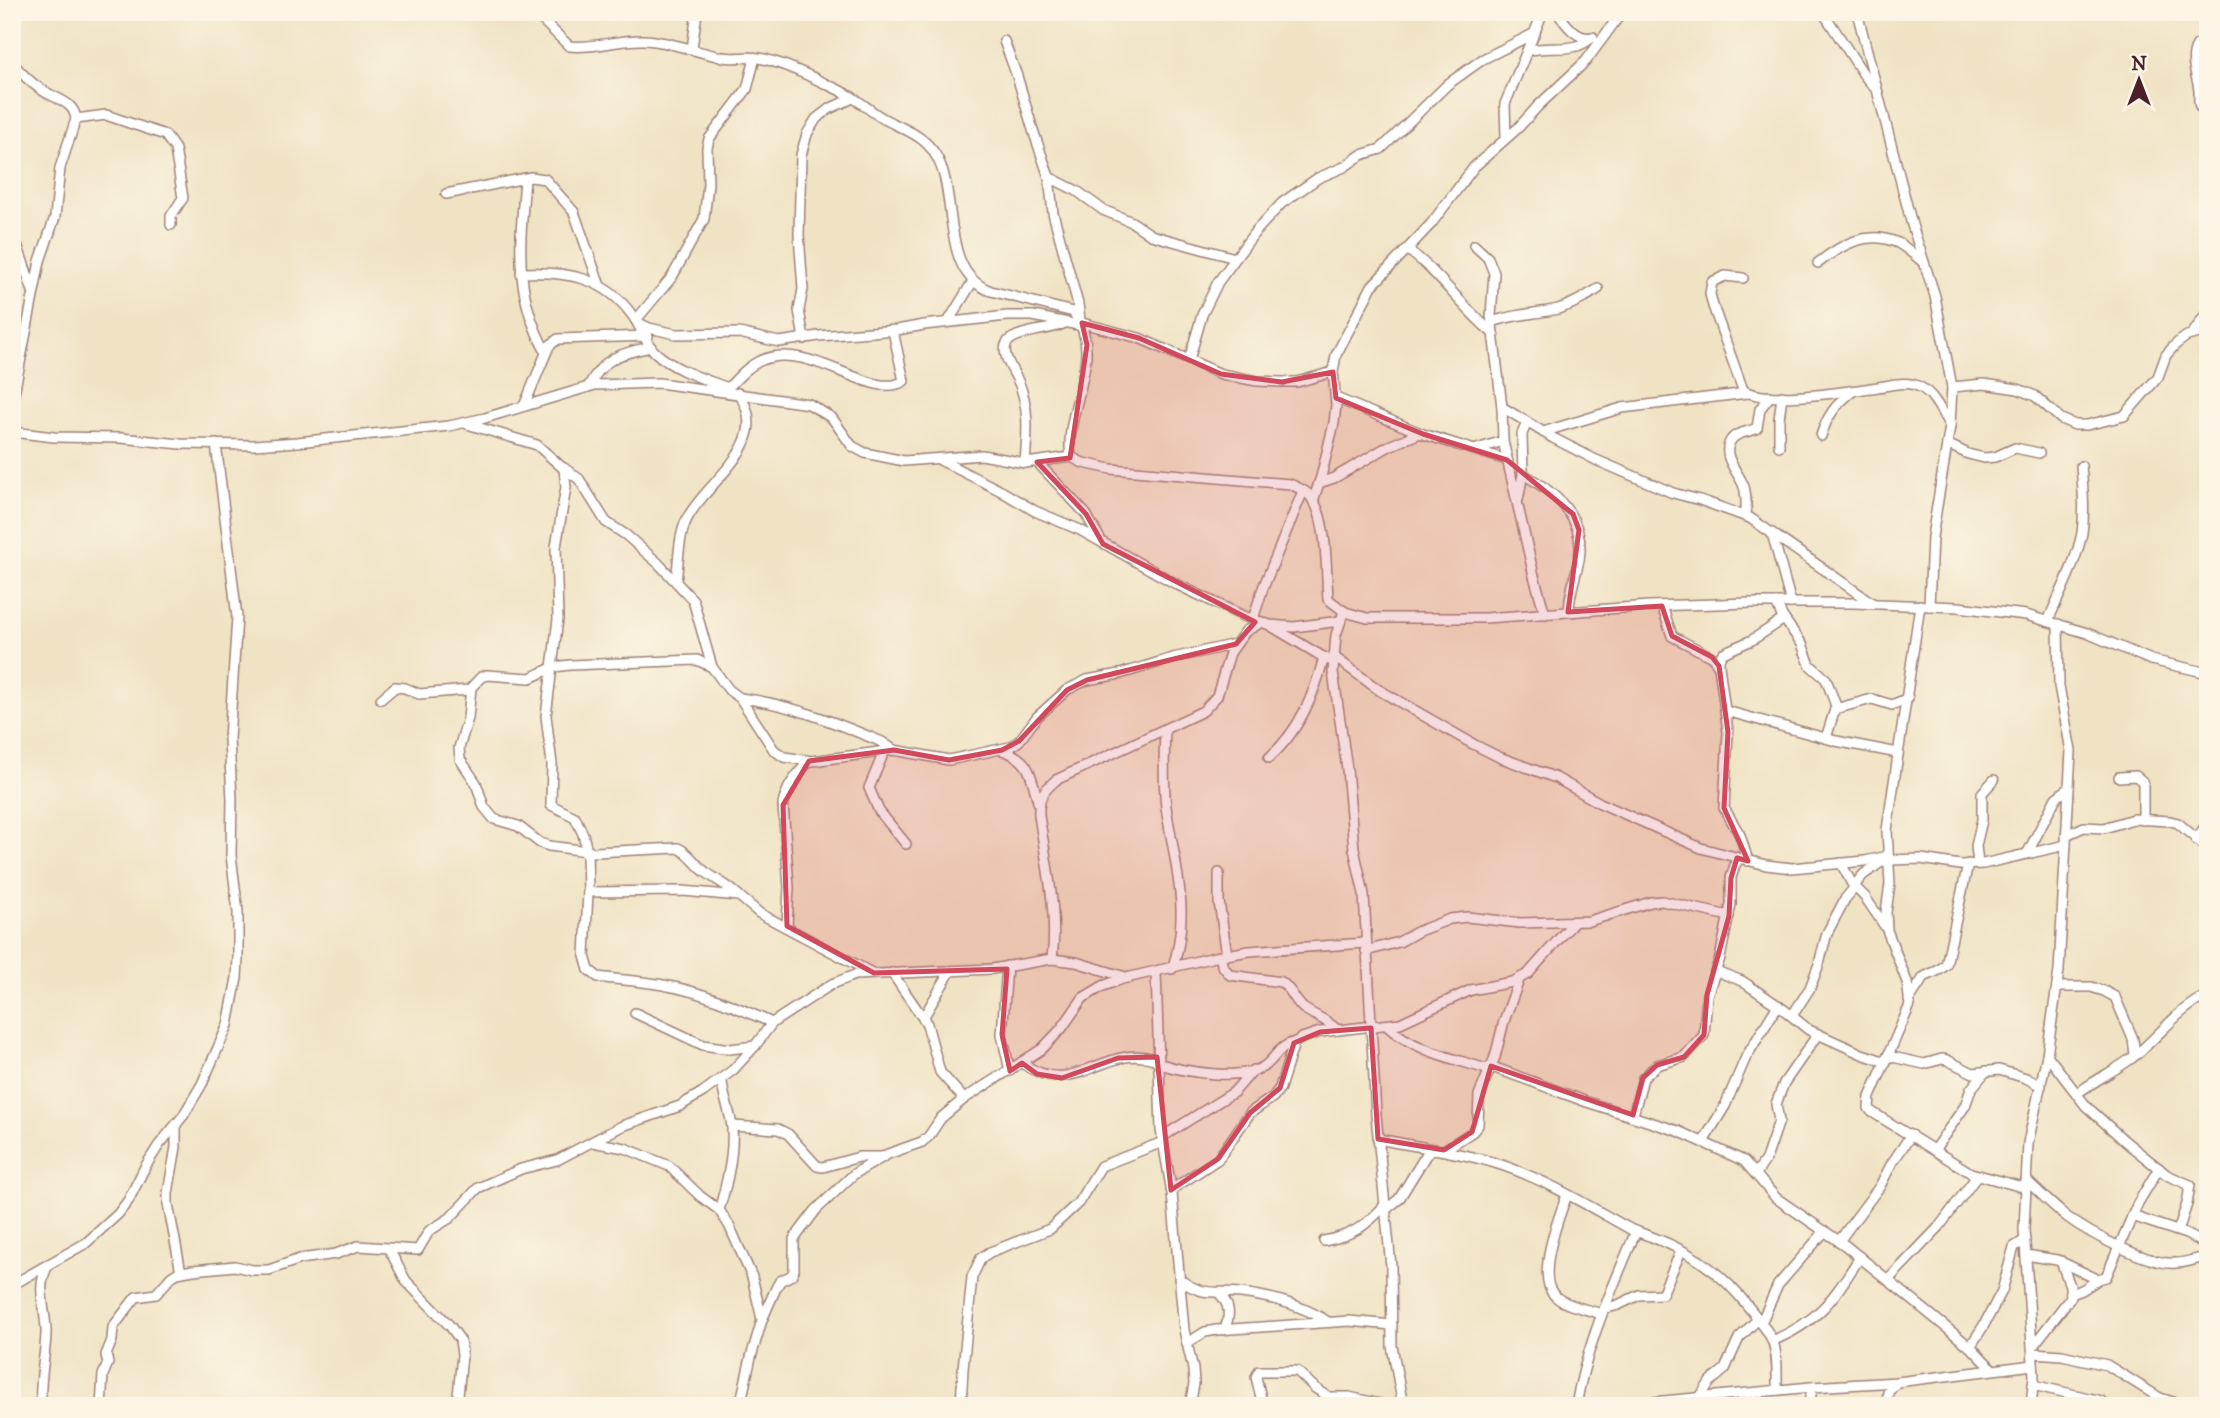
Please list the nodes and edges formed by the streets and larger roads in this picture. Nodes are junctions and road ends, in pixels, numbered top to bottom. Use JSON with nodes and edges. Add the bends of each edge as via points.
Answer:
{"nodes":[{"id":1,"x":534,"y":12,"type":"edge"},
{"id":2,"x":697,"y":12,"type":"edge"},
{"id":3,"x":1543,"y":12,"type":"edge"},
{"id":4,"x":1557,"y":12,"type":"edge"},
{"id":5,"x":1622,"y":12,"type":"edge"},
{"id":6,"x":1692,"y":12,"type":"edge"},
{"id":7,"x":1777,"y":12,"type":"edge"},
{"id":8,"x":1823,"y":12,"type":"edge"},
{"id":9,"x":1857,"y":12,"type":"edge"},
{"id":10,"x":1535,"y":33,"type":"junction"},
{"id":11,"x":1605,"y":35,"type":"junction"},
{"id":12,"x":1592,"y":37,"type":"junction"},
{"id":13,"x":2208,"y":39,"type":"edge"},
{"id":14,"x":1004,"y":41,"type":"dead end"},
{"id":15,"x":692,"y":48,"type":"junction"},
{"id":16,"x":1527,"y":51,"type":"junction"},
{"id":17,"x":755,"y":58,"type":"junction"},
{"id":18,"x":12,"y":62,"type":"edge"},
{"id":19,"x":1878,"y":91,"type":"junction"},
{"id":20,"x":853,"y":98,"type":"junction"},
{"id":21,"x":2206,"y":113,"type":"edge"},
{"id":22,"x":76,"y":119,"type":"junction"},
{"id":23,"x":1506,"y":138,"type":"junction"},
{"id":24,"x":1049,"y":177,"type":"junction"},
{"id":25,"x":525,"y":179,"type":"junction"},
{"id":26,"x":446,"y":194,"type":"dead end"},
{"id":27,"x":171,"y":226,"type":"dead end"},
{"id":28,"x":12,"y":230,"type":"edge"},
{"id":29,"x":1474,"y":245,"type":"dead end"},
{"id":30,"x":1408,"y":250,"type":"junction"},
{"id":31,"x":1235,"y":258,"type":"junction"},
{"id":32,"x":1818,"y":263,"type":"dead end"},
{"id":33,"x":1924,"y":263,"type":"junction"},
{"id":34,"x":521,"y":272,"type":"junction"},
{"id":35,"x":1743,"y":278,"type":"dead end"},
{"id":36,"x":973,"y":281,"type":"junction"},
{"id":37,"x":600,"y":286,"type":"junction"},
{"id":38,"x":1598,"y":289,"type":"dead end"},
{"id":39,"x":34,"y":292,"type":"junction"},
{"id":40,"x":2208,"y":311,"type":"edge"},
{"id":41,"x":636,"y":321,"type":"junction"},
{"id":42,"x":948,"y":322,"type":"junction"},
{"id":43,"x":1492,"y":322,"type":"junction"},
{"id":44,"x":1064,"y":323,"type":"junction"},
{"id":45,"x":1081,"y":323,"type":"junction"},
{"id":46,"x":893,"y":331,"type":"junction"},
{"id":47,"x":2208,"y":331,"type":"edge"},
{"id":48,"x":1493,"y":333,"type":"junction"},
{"id":49,"x":676,"y":334,"type":"junction"},
{"id":50,"x":2192,"y":334,"type":"junction"},
{"id":51,"x":644,"y":336,"type":"junction"},
{"id":52,"x":804,"y":339,"type":"junction"},
{"id":53,"x":651,"y":347,"type":"junction"},
{"id":54,"x":546,"y":352,"type":"junction"},
{"id":55,"x":1189,"y":360,"type":"junction"},
{"id":56,"x":1333,"y":372,"type":"junction"},
{"id":57,"x":589,"y":387,"type":"junction"},
{"id":58,"x":1952,"y":387,"type":"junction"},
{"id":59,"x":726,"y":390,"type":"junction"},
{"id":60,"x":1854,"y":390,"type":"junction"},
{"id":61,"x":738,"y":393,"type":"junction"},
{"id":62,"x":1748,"y":393,"type":"junction"},
{"id":63,"x":1769,"y":396,"type":"junction"},
{"id":64,"x":1782,"y":396,"type":"junction"},
{"id":65,"x":1336,"y":398,"type":"junction"},
{"id":66,"x":12,"y":404,"type":"edge"},
{"id":67,"x":524,"y":406,"type":"junction"},
{"id":68,"x":1502,"y":407,"type":"junction"},
{"id":69,"x":1527,"y":422,"type":"junction"},
{"id":70,"x":464,"y":423,"type":"junction"},
{"id":71,"x":1950,"y":426,"type":"junction"},
{"id":72,"x":12,"y":432,"type":"edge"},
{"id":73,"x":1543,"y":432,"type":"junction"},
{"id":74,"x":1420,"y":433,"type":"junction"},
{"id":75,"x":1821,"y":436,"type":"dead end"},
{"id":76,"x":1503,"y":441,"type":"junction"},
{"id":77,"x":216,"y":444,"type":"junction"},
{"id":78,"x":1947,"y":444,"type":"junction"},
{"id":79,"x":1779,"y":446,"type":"dead end"},
{"id":80,"x":1475,"y":449,"type":"junction"},
{"id":81,"x":2039,"y":453,"type":"dead end"},
{"id":82,"x":1071,"y":457,"type":"junction"},
{"id":83,"x":938,"y":459,"type":"junction"},
{"id":84,"x":1507,"y":460,"type":"junction"},
{"id":85,"x":1037,"y":462,"type":"junction"},
{"id":86,"x":1024,"y":463,"type":"junction"},
{"id":87,"x":2081,"y":466,"type":"dead end"},
{"id":88,"x":564,"y":468,"type":"junction"},
{"id":89,"x":1523,"y":474,"type":"junction"},
{"id":90,"x":1319,"y":482,"type":"junction"},
{"id":91,"x":1303,"y":491,"type":"junction"},
{"id":92,"x":1313,"y":501,"type":"junction"},
{"id":93,"x":1518,"y":502,"type":"junction"},
{"id":94,"x":1746,"y":516,"type":"junction"},
{"id":95,"x":1772,"y":533,"type":"junction"},
{"id":96,"x":1103,"y":544,"type":"junction"},
{"id":97,"x":676,"y":581,"type":"junction"},
{"id":98,"x":1776,"y":603,"type":"junction"},
{"id":99,"x":1791,"y":603,"type":"junction"},
{"id":100,"x":1872,"y":603,"type":"junction"},
{"id":101,"x":1925,"y":605,"type":"junction"},
{"id":102,"x":1662,"y":606,"type":"junction"},
{"id":103,"x":1344,"y":611,"type":"junction"},
{"id":104,"x":1569,"y":612,"type":"junction"},
{"id":105,"x":1545,"y":614,"type":"junction"},
{"id":106,"x":1784,"y":618,"type":"junction"},
{"id":107,"x":1261,"y":621,"type":"junction"},
{"id":108,"x":1340,"y":621,"type":"junction"},
{"id":109,"x":2053,"y":622,"type":"junction"},
{"id":110,"x":1236,"y":644,"type":"junction"},
{"id":111,"x":555,"y":649,"type":"junction"},
{"id":112,"x":1330,"y":659,"type":"junction"},
{"id":113,"x":570,"y":665,"type":"junction"},
{"id":114,"x":1719,"y":666,"type":"junction"},
{"id":115,"x":554,"y":667,"type":"junction"},
{"id":116,"x":712,"y":667,"type":"junction"},
{"id":117,"x":2208,"y":673,"type":"edge"},
{"id":118,"x":471,"y":688,"type":"junction"},
{"id":119,"x":740,"y":698,"type":"junction"},
{"id":120,"x":1908,"y":698,"type":"junction"},
{"id":121,"x":381,"y":699,"type":"dead end"},
{"id":122,"x":1835,"y":709,"type":"junction"},
{"id":123,"x":1726,"y":712,"type":"junction"},
{"id":124,"x":1165,"y":730,"type":"junction"},
{"id":125,"x":1826,"y":738,"type":"junction"},
{"id":126,"x":1002,"y":750,"type":"junction"},
{"id":127,"x":889,"y":751,"type":"junction"},
{"id":128,"x":1898,"y":753,"type":"junction"},
{"id":129,"x":1269,"y":758,"type":"dead end"},
{"id":130,"x":809,"y":761,"type":"junction"},
{"id":131,"x":2119,"y":777,"type":"dead end"},
{"id":132,"x":1994,"y":780,"type":"dead end"},
{"id":133,"x":2069,"y":788,"type":"junction"},
{"id":134,"x":1038,"y":802,"type":"junction"},
{"id":135,"x":2143,"y":820,"type":"junction"},
{"id":136,"x":2208,"y":822,"type":"edge"},
{"id":137,"x":2066,"y":840,"type":"junction"},
{"id":138,"x":2196,"y":840,"type":"junction"},
{"id":139,"x":906,"y":844,"type":"dead end"},
{"id":140,"x":2208,"y":849,"type":"edge"},
{"id":141,"x":587,"y":851,"type":"junction"},
{"id":142,"x":2027,"y":853,"type":"junction"},
{"id":143,"x":1888,"y":858,"type":"junction"},
{"id":144,"x":1744,"y":860,"type":"junction"},
{"id":145,"x":1841,"y":863,"type":"junction"},
{"id":146,"x":1973,"y":864,"type":"junction"},
{"id":147,"x":1219,"y":873,"type":"dead end"},
{"id":148,"x":1854,"y":886,"type":"junction"},
{"id":149,"x":588,"y":892,"type":"junction"},
{"id":150,"x":739,"y":896,"type":"junction"},
{"id":151,"x":1729,"y":916,"type":"junction"},
{"id":152,"x":1574,"y":922,"type":"junction"},
{"id":153,"x":787,"y":926,"type":"junction"},
{"id":154,"x":1887,"y":930,"type":"junction"},
{"id":155,"x":1366,"y":947,"type":"junction"},
{"id":156,"x":1224,"y":956,"type":"junction"},
{"id":157,"x":1052,"y":960,"type":"junction"},
{"id":158,"x":1007,"y":967,"type":"junction"},
{"id":159,"x":1172,"y":969,"type":"junction"},
{"id":160,"x":1156,"y":971,"type":"junction"},
{"id":161,"x":1716,"y":971,"type":"junction"},
{"id":162,"x":950,"y":972,"type":"junction"},
{"id":163,"x":892,"y":973,"type":"junction"},
{"id":164,"x":874,"y":974,"type":"junction"},
{"id":165,"x":1129,"y":978,"type":"junction"},
{"id":166,"x":1519,"y":980,"type":"junction"},
{"id":167,"x":2057,"y":987,"type":"junction"},
{"id":168,"x":2208,"y":995,"type":"edge"},
{"id":169,"x":1909,"y":1000,"type":"junction"},
{"id":170,"x":1778,"y":1005,"type":"junction"},
{"id":171,"x":635,"y":1013,"type":"dead end"},
{"id":172,"x":1792,"y":1016,"type":"junction"},
{"id":173,"x":923,"y":1018,"type":"junction"},
{"id":174,"x":772,"y":1023,"type":"junction"},
{"id":175,"x":1387,"y":1026,"type":"junction"},
{"id":176,"x":1371,"y":1028,"type":"junction"},
{"id":177,"x":1337,"y":1030,"type":"junction"},
{"id":178,"x":1818,"y":1034,"type":"junction"},
{"id":179,"x":1295,"y":1042,"type":"junction"},
{"id":180,"x":755,"y":1046,"type":"junction"},
{"id":181,"x":2047,"y":1055,"type":"junction"},
{"id":182,"x":2135,"y":1055,"type":"junction"},
{"id":183,"x":1887,"y":1059,"type":"junction"},
{"id":184,"x":1158,"y":1062,"type":"junction"},
{"id":185,"x":1022,"y":1063,"type":"junction"},
{"id":186,"x":1490,"y":1068,"type":"junction"},
{"id":187,"x":1253,"y":1070,"type":"junction"},
{"id":188,"x":1986,"y":1071,"type":"junction"},
{"id":189,"x":1010,"y":1072,"type":"junction"},
{"id":190,"x":722,"y":1079,"type":"junction"},
{"id":191,"x":2041,"y":1086,"type":"junction"},
{"id":192,"x":2076,"y":1094,"type":"junction"},
{"id":193,"x":964,"y":1099,"type":"junction"},
{"id":194,"x":1633,"y":1115,"type":"junction"},
{"id":195,"x":176,"y":1125,"type":"junction"},
{"id":196,"x":732,"y":1126,"type":"junction"},
{"id":197,"x":1466,"y":1135,"type":"junction"},
{"id":198,"x":1911,"y":1135,"type":"junction"},
{"id":199,"x":1378,"y":1139,"type":"junction"},
{"id":200,"x":1162,"y":1140,"type":"junction"},
{"id":201,"x":591,"y":1141,"type":"junction"},
{"id":202,"x":1703,"y":1142,"type":"junction"},
{"id":203,"x":1439,"y":1149,"type":"junction"},
{"id":204,"x":1934,"y":1150,"type":"junction"},
{"id":205,"x":883,"y":1157,"type":"junction"},
{"id":206,"x":1475,"y":1158,"type":"junction"},
{"id":207,"x":2159,"y":1168,"type":"junction"},
{"id":208,"x":1756,"y":1174,"type":"junction"},
{"id":209,"x":1977,"y":1176,"type":"junction"},
{"id":210,"x":2026,"y":1184,"type":"junction"},
{"id":211,"x":1171,"y":1190,"type":"junction"},
{"id":212,"x":1567,"y":1195,"type":"junction"},
{"id":213,"x":1384,"y":1209,"type":"junction"},
{"id":214,"x":719,"y":1210,"type":"junction"},
{"id":215,"x":2132,"y":1216,"type":"junction"},
{"id":216,"x":1636,"y":1231,"type":"junction"},
{"id":217,"x":1825,"y":1231,"type":"junction"},
{"id":218,"x":2178,"y":1231,"type":"junction"},
{"id":219,"x":2025,"y":1240,"type":"junction"},
{"id":220,"x":1324,"y":1241,"type":"dead end"},
{"id":221,"x":1839,"y":1241,"type":"junction"},
{"id":222,"x":2208,"y":1245,"type":"edge"},
{"id":223,"x":2120,"y":1247,"type":"junction"},
{"id":224,"x":389,"y":1249,"type":"junction"},
{"id":225,"x":1681,"y":1251,"type":"junction"},
{"id":226,"x":2026,"y":1255,"type":"junction"},
{"id":227,"x":1860,"y":1257,"type":"junction"},
{"id":228,"x":2208,"y":1257,"type":"edge"},
{"id":229,"x":2061,"y":1261,"type":"junction"},
{"id":230,"x":50,"y":1263,"type":"junction"},
{"id":231,"x":181,"y":1272,"type":"junction"},
{"id":232,"x":1179,"y":1279,"type":"junction"},
{"id":233,"x":2099,"y":1279,"type":"junction"},
{"id":234,"x":1888,"y":1280,"type":"junction"},
{"id":235,"x":12,"y":1284,"type":"edge"},
{"id":236,"x":1219,"y":1293,"type":"junction"},
{"id":237,"x":2071,"y":1294,"type":"junction"},
{"id":238,"x":1602,"y":1312,"type":"junction"},
{"id":239,"x":762,"y":1320,"type":"junction"},
{"id":240,"x":1760,"y":1321,"type":"junction"},
{"id":241,"x":1329,"y":1322,"type":"junction"},
{"id":242,"x":1392,"y":1325,"type":"junction"},
{"id":243,"x":1224,"y":1330,"type":"junction"},
{"id":244,"x":1772,"y":1341,"type":"junction"},
{"id":245,"x":1187,"y":1343,"type":"junction"},
{"id":246,"x":1970,"y":1346,"type":"junction"},
{"id":247,"x":2032,"y":1349,"type":"junction"},
{"id":248,"x":2033,"y":1364,"type":"junction"},
{"id":249,"x":1992,"y":1369,"type":"junction"},
{"id":250,"x":1897,"y":1382,"type":"junction"},
{"id":251,"x":2033,"y":1385,"type":"junction"},
{"id":252,"x":1813,"y":1387,"type":"junction"},
{"id":253,"x":1777,"y":1390,"type":"junction"},
{"id":254,"x":1700,"y":1396,"type":"junction"},
{"id":255,"x":2101,"y":1401,"type":"dead end"},
{"id":256,"x":2208,"y":1401,"type":"edge"},
{"id":257,"x":101,"y":1402,"type":"edge"},
{"id":258,"x":1649,"y":1403,"type":"edge"},
{"id":259,"x":41,"y":1406,"type":"edge"},
{"id":260,"x":91,"y":1406,"type":"edge"},
{"id":261,"x":457,"y":1406,"type":"edge"},
{"id":262,"x":740,"y":1406,"type":"edge"},
{"id":263,"x":961,"y":1406,"type":"edge"},
{"id":264,"x":1190,"y":1406,"type":"edge"},
{"id":265,"x":1264,"y":1406,"type":"edge"},
{"id":266,"x":1389,"y":1406,"type":"edge"},
{"id":267,"x":1403,"y":1406,"type":"edge"},
{"id":268,"x":1576,"y":1406,"type":"edge"},
{"id":269,"x":1610,"y":1406,"type":"edge"},
{"id":270,"x":1808,"y":1406,"type":"edge"},
{"id":271,"x":1887,"y":1406,"type":"edge"},
{"id":272,"x":2031,"y":1406,"type":"edge"},
{"id":273,"x":2179,"y":1406,"type":"edge"},
{"id":274,"x":2205,"y":1406,"type":"edge"}],
"edges":[{"from":1,"to":15,"type":"street","via":[[569,46],[636,40]]},
{"from":2,"to":15,"type":"street"},
{"from":3,"to":10,"type":"street"},
{"from":4,"to":12,"type":"street","via":[[1574,33]]},
{"from":5,"to":11,"type":"street"},
{"from":6,"to":7,"type":"street"},
{"from":8,"to":19,"type":"street"},
{"from":9,"to":19,"type":"street"},
{"from":10,"to":16,"type":"street"},
{"from":10,"to":31,"type":"street","via":[[1483,59],[1448,84],[1381,149],[1318,178],[1282,203]]},
{"from":11,"to":12,"type":"street"},
{"from":11,"to":23,"type":"street","via":[[1586,61]]},
{"from":12,"to":16,"type":"street","via":[[1578,47]]},
{"from":13,"to":21,"type":"street","via":[[2197,45],[2193,55],[2198,103]]},
{"from":14,"to":24,"type":"street"},
{"from":15,"to":17,"type":"street","via":[[721,57]]},
{"from":16,"to":23,"type":"street","via":[[1505,104]]},
{"from":17,"to":20,"type":"street"},
{"from":17,"to":41,"type":"street","via":[[747,89],[709,139],[704,219],[672,277]]},
{"from":18,"to":22,"type":"street","via":[[43,91],[71,107]]},
{"from":19,"to":33,"type":"street"},
{"from":20,"to":36,"type":"street","via":[[887,121],[907,128],[935,153],[946,176],[951,230]]},
{"from":20,"to":52,"type":"street","via":[[816,119],[801,155],[803,289],[799,310]]},
{"from":22,"to":27,"type":"street","via":[[106,115],[170,138],[183,198],[171,216]]},
{"from":22,"to":39,"type":"street","via":[[60,168],[55,217]]},
{"from":23,"to":30,"type":"street","via":[[1474,167]]},
{"from":24,"to":31,"type":"street","via":[[1151,235]]},
{"from":24,"to":45,"type":"street","via":[[1053,213]]},
{"from":25,"to":26,"type":"street"},
{"from":25,"to":34,"type":"street"},
{"from":25,"to":37,"type":"street","via":[[545,179],[574,212]]},
{"from":28,"to":39,"type":"street"},
{"from":29,"to":43,"type":"street","via":[[1488,258],[1494,273]]},
{"from":30,"to":48,"type":"street"},
{"from":30,"to":56,"type":"street","via":[[1372,286],[1336,355]]},
{"from":31,"to":55,"type":"street","via":[[1202,315]]},
{"from":32,"to":33,"type":"street","via":[[1845,243],[1867,239],[1894,242]]},
{"from":33,"to":58,"type":"street"},
{"from":34,"to":37,"type":"street","via":[[562,272]]},
{"from":34,"to":54,"type":"street","via":[[526,306]]},
{"from":35,"to":62,"type":"street","via":[[1718,279],[1712,282],[1710,294],[1738,381]]},
{"from":36,"to":42,"type":"street"},
{"from":36,"to":45,"type":"street","via":[[991,291],[1073,312]]},
{"from":37,"to":41,"type":"street","via":[[618,298]]},
{"from":38,"to":43,"type":"street","via":[[1558,309]]},
{"from":39,"to":66,"type":"street"},
{"from":40,"to":50,"type":"street"},
{"from":41,"to":49,"type":"street"},
{"from":41,"to":51,"type":"street"},
{"from":42,"to":44,"type":"street","via":[[1032,316]]},
{"from":42,"to":46,"type":"street"},
{"from":43,"to":48,"type":"street"},
{"from":44,"to":45,"type":"street"},
{"from":44,"to":86,"type":"street","via":[[1020,335],[1005,346],[1005,356],[1026,401]]},
{"from":45,"to":55,"type":"street","via":[[1139,338]]},
{"from":45,"to":82,"type":"street","via":[[1087,345],[1070,434]]},
{"from":46,"to":52,"type":"street"},
{"from":46,"to":59,"type":"street","via":[[901,384],[889,386],[852,377],[819,361],[787,355],[753,365]]},
{"from":47,"to":50,"type":"street"},
{"from":48,"to":68,"type":"street"},
{"from":49,"to":51,"type":"street"},
{"from":49,"to":52,"type":"street","via":[[738,334],[779,342]]},
{"from":50,"to":58,"type":"street","via":[[2166,355],[2158,377],[2130,411],[2087,425],[2061,419],[2035,396],[2018,389],[1984,384]]},
{"from":51,"to":53,"type":"street"},
{"from":51,"to":54,"type":"street","via":[[558,340]]},
{"from":53,"to":57,"type":"street","via":[[611,359],[596,372]]},
{"from":53,"to":59,"type":"street","via":[[668,362]]},
{"from":54,"to":67,"type":"street"},
{"from":55,"to":56,"type":"street","via":[[1221,374],[1257,381],[1297,382]]},
{"from":56,"to":65,"type":"street"},
{"from":57,"to":59,"type":"street","via":[[659,383]]},
{"from":57,"to":67,"type":"street"},
{"from":58,"to":71,"type":"street"},
{"from":59,"to":61,"type":"street"},
{"from":60,"to":64,"type":"street"},
{"from":60,"to":71,"type":"street","via":[[1911,383],[1924,388]]},
{"from":60,"to":75,"type":"street","via":[[1834,407]]},
{"from":61,"to":83,"type":"street","via":[[820,409],[852,446],[865,453],[904,461]]},
{"from":61,"to":97,"type":"street","via":[[748,414],[745,442],[687,518]]},
{"from":62,"to":63,"type":"street"},
{"from":62,"to":73,"type":"street","via":[[1622,408]]},
{"from":63,"to":64,"type":"street"},
{"from":63,"to":94,"type":"street","via":[[1760,409],[1757,428],[1730,443],[1731,465],[1744,486]]},
{"from":64,"to":79,"type":"street"},
{"from":65,"to":74,"type":"street"},
{"from":65,"to":90,"type":"street"},
{"from":67,"to":70,"type":"street"},
{"from":68,"to":69,"type":"street"},
{"from":68,"to":76,"type":"street"},
{"from":69,"to":73,"type":"street"},
{"from":69,"to":89,"type":"street","via":[[1522,434]]},
{"from":70,"to":77,"type":"street","via":[[297,442]]},
{"from":70,"to":88,"type":"street","via":[[537,445]]},
{"from":71,"to":78,"type":"street"},
{"from":72,"to":77,"type":"street"},
{"from":73,"to":94,"type":"street","via":[[1672,493]]},
{"from":74,"to":80,"type":"street"},
{"from":74,"to":90,"type":"street"},
{"from":76,"to":80,"type":"street"},
{"from":76,"to":84,"type":"street"},
{"from":77,"to":195,"type":"street","via":[[237,617],[229,739],[237,978],[228,1025],[202,1084]]},
{"from":78,"to":81,"type":"street","via":[[1984,458],[2015,448]]},
{"from":78,"to":101,"type":"street"},
{"from":80,"to":84,"type":"street"},
{"from":82,"to":85,"type":"street"},
{"from":82,"to":91,"type":"street","via":[[1111,469],[1290,484]]},
{"from":83,"to":86,"type":"street","via":[[982,455]]},
{"from":83,"to":96,"type":"street"},
{"from":84,"to":93,"type":"street"},
{"from":85,"to":86,"type":"street"},
{"from":85,"to":96,"type":"street","via":[[1086,514]]},
{"from":87,"to":109,"type":"street","via":[[2082,531]]},
{"from":88,"to":97,"type":"street","via":[[579,479],[606,522]]},
{"from":88,"to":111,"type":"street"},
{"from":89,"to":93,"type":"street"},
{"from":89,"to":104,"type":"street","via":[[1573,514],[1579,530],[1579,559]]},
{"from":90,"to":92,"type":"street"},
{"from":91,"to":92,"type":"street"},
{"from":91,"to":107,"type":"street","via":[[1281,542]]},
{"from":92,"to":103,"type":"street","via":[[1324,542],[1328,599]]},
{"from":93,"to":105,"type":"street"},
{"from":94,"to":95,"type":"street"},
{"from":95,"to":99,"type":"street"},
{"from":95,"to":100,"type":"street"},
{"from":96,"to":107,"type":"street","via":[[1178,585]]},
{"from":97,"to":116,"type":"street","via":[[693,600]]},
{"from":98,"to":99,"type":"street"},
{"from":98,"to":102,"type":"street"},
{"from":98,"to":106,"type":"street"},
{"from":99,"to":100,"type":"street"},
{"from":100,"to":101,"type":"street"},
{"from":101,"to":109,"type":"street"},
{"from":101,"to":120,"type":"street"},
{"from":102,"to":104,"type":"street"},
{"from":102,"to":114,"type":"street","via":[[1672,636],[1712,657]]},
{"from":103,"to":105,"type":"street","via":[[1367,618]]},
{"from":103,"to":108,"type":"street"},
{"from":104,"to":105,"type":"street"},
{"from":106,"to":114,"type":"street","via":[[1723,653]]},
{"from":106,"to":122,"type":"street","via":[[1810,665],[1826,679]]},
{"from":107,"to":108,"type":"street","via":[[1294,627]]},
{"from":107,"to":110,"type":"street"},
{"from":107,"to":112,"type":"street"},
{"from":108,"to":112,"type":"street"},
{"from":109,"to":117,"type":"street","via":[[2151,660]]},
{"from":109,"to":133,"type":"street","via":[[2071,751]]},
{"from":110,"to":124,"type":"street","via":[[1217,696],[1203,711]]},
{"from":110,"to":126,"type":"street","via":[[1087,680],[1067,690],[1019,741]]},
{"from":111,"to":113,"type":"street"},
{"from":111,"to":115,"type":"street"},
{"from":112,"to":129,"type":"street","via":[[1297,727]]},
{"from":112,"to":144,"type":"street","via":[[1490,752],[1556,778],[1701,848]]},
{"from":112,"to":155,"type":"street","via":[[1364,894]]},
{"from":113,"to":115,"type":"street"},
{"from":113,"to":116,"type":"street","via":[[696,660]]},
{"from":114,"to":123,"type":"street"},
{"from":115,"to":118,"type":"street","via":[[530,678],[487,675]]},
{"from":115,"to":141,"type":"street","via":[[546,716],[551,805],[575,817]]},
{"from":116,"to":119,"type":"street"},
{"from":118,"to":121,"type":"street","via":[[425,694],[395,687]]},
{"from":118,"to":141,"type":"street","via":[[460,759],[476,783],[484,807],[494,819],[519,826],[540,843]]},
{"from":119,"to":127,"type":"street","via":[[799,709],[883,742]]},
{"from":119,"to":130,"type":"street","via":[[774,750],[784,757]]},
{"from":120,"to":122,"type":"street","via":[[1892,705],[1872,699]]},
{"from":120,"to":128,"type":"street"},
{"from":122,"to":125,"type":"street"},
{"from":123,"to":125,"type":"street"},
{"from":123,"to":144,"type":"street","via":[[1724,808],[1740,835]]},
{"from":124,"to":134,"type":"street","via":[[1056,780]]},
{"from":124,"to":159,"type":"street","via":[[1164,782],[1181,910],[1179,950]]},
{"from":125,"to":128,"type":"street"},
{"from":126,"to":127,"type":"street","via":[[949,760]]},
{"from":126,"to":134,"type":"street","via":[[1025,763]]},
{"from":127,"to":130,"type":"street"},
{"from":127,"to":139,"type":"street","via":[[869,788],[879,811]]},
{"from":128,"to":143,"type":"street","via":[[1887,830]]},
{"from":130,"to":153,"type":"street","via":[[785,793],[783,805]]},
{"from":131,"to":135,"type":"street","via":[[2136,776],[2143,782]]},
{"from":132,"to":146,"type":"street","via":[[1982,793]]},
{"from":133,"to":137,"type":"street"},
{"from":133,"to":142,"type":"street","via":[[2056,798]]},
{"from":134,"to":157,"type":"street","via":[[1052,903]]},
{"from":135,"to":137,"type":"street","via":[[2104,828],[2087,826]]},
{"from":135,"to":138,"type":"street","via":[[2178,823]]},
{"from":136,"to":138,"type":"street"},
{"from":137,"to":142,"type":"street"},
{"from":137,"to":167,"type":"street"},
{"from":138,"to":140,"type":"street"},
{"from":141,"to":149,"type":"street"},
{"from":141,"to":150,"type":"street","via":[[678,848]]},
{"from":142,"to":146,"type":"street"},
{"from":143,"to":145,"type":"street"},
{"from":143,"to":146,"type":"street"},
{"from":143,"to":148,"type":"street","via":[[1863,874]]},
{"from":143,"to":154,"type":"street"},
{"from":144,"to":145,"type":"street","via":[[1792,868]]},
{"from":144,"to":151,"type":"street","via":[[1731,878]]},
{"from":145,"to":148,"type":"street"},
{"from":146,"to":169,"type":"street","via":[[1946,965],[1924,977]]},
{"from":147,"to":156,"type":"street"},
{"from":148,"to":154,"type":"street"},
{"from":148,"to":172,"type":"street","via":[[1834,917],[1810,988]]},
{"from":149,"to":150,"type":"street","via":[[683,891]]},
{"from":149,"to":174,"type":"street","via":[[585,956],[589,971],[686,990]]},
{"from":150,"to":153,"type":"street","via":[[759,913]]},
{"from":151,"to":152,"type":"street","via":[[1662,901]]},
{"from":151,"to":161,"type":"street"},
{"from":152,"to":155,"type":"street","via":[[1458,918],[1429,926],[1399,942]]},
{"from":152,"to":166,"type":"street"},
{"from":153,"to":164,"type":"street"},
{"from":154,"to":169,"type":"street"},
{"from":155,"to":156,"type":"street","via":[[1334,944]]},
{"from":155,"to":176,"type":"street"},
{"from":156,"to":159,"type":"street"},
{"from":156,"to":177,"type":"street","via":[[1222,965],[1230,975],[1281,982],[1301,1006]]},
{"from":157,"to":158,"type":"street"},
{"from":157,"to":165,"type":"street","via":[[1076,962]]},
{"from":158,"to":162,"type":"street"},
{"from":158,"to":189,"type":"street","via":[[1002,1035]]},
{"from":159,"to":160,"type":"street"},
{"from":160,"to":165,"type":"street"},
{"from":160,"to":184,"type":"street"},
{"from":161,"to":170,"type":"street","via":[[1742,981]]},
{"from":161,"to":194,"type":"street","via":[[1707,995],[1704,1035],[1684,1057],[1657,1065],[1643,1078]]},
{"from":162,"to":163,"type":"street"},
{"from":162,"to":173,"type":"street"},
{"from":163,"to":164,"type":"street"},
{"from":163,"to":173,"type":"street"},
{"from":164,"to":174,"type":"street","via":[[832,984]]},
{"from":165,"to":185,"type":"street","via":[[1083,998],[1062,1028]]},
{"from":166,"to":175,"type":"street","via":[[1471,990]]},
{"from":166,"to":186,"type":"street"},
{"from":167,"to":181,"type":"street"},
{"from":167,"to":182,"type":"street","via":[[2091,987],[2115,996]]},
{"from":168,"to":182,"type":"street","via":[[2189,1004]]},
{"from":169,"to":183,"type":"street"},
{"from":170,"to":172,"type":"street"},
{"from":170,"to":202,"type":"street"},
{"from":171,"to":180,"type":"street","via":[[700,1044],[730,1049]]},
{"from":172,"to":178,"type":"street"},
{"from":173,"to":193,"type":"street","via":[[940,1072]]},
{"from":174,"to":180,"type":"street"},
{"from":175,"to":176,"type":"street"},
{"from":175,"to":186,"type":"street","via":[[1419,1048]]},
{"from":176,"to":177,"type":"street"},
{"from":176,"to":199,"type":"street"},
{"from":177,"to":179,"type":"street"},
{"from":178,"to":183,"type":"street","via":[[1862,1054]]},
{"from":178,"to":208,"type":"street","via":[[1784,1083],[1776,1104],[1779,1121]]},
{"from":179,"to":187,"type":"street"},
{"from":179,"to":211,"type":"street","via":[[1273,1097],[1250,1113],[1218,1158]]},
{"from":180,"to":190,"type":"street"},
{"from":181,"to":191,"type":"street"},
{"from":181,"to":192,"type":"street"},
{"from":182,"to":192,"type":"street"},
{"from":183,"to":188,"type":"street","via":[[1924,1064],[1942,1059],[1967,1072]]},
{"from":183,"to":198,"type":"street","via":[[1869,1108]]},
{"from":184,"to":185,"type":"street","via":[[1137,1056],[1118,1058],[1062,1078],[1037,1074]]},
{"from":184,"to":187,"type":"street","via":[[1175,1069],[1226,1074]]},
{"from":184,"to":200,"type":"street"},
{"from":185,"to":189,"type":"street"},
{"from":186,"to":194,"type":"street"},
{"from":186,"to":197,"type":"street","via":[[1479,1095],[1478,1125]]},
{"from":187,"to":200,"type":"street","via":[[1234,1092]]},
{"from":188,"to":191,"type":"street","via":[[1999,1070]]},
{"from":188,"to":204,"type":"street"},
{"from":189,"to":193,"type":"street"},
{"from":190,"to":196,"type":"street"},
{"from":190,"to":201,"type":"street","via":[[680,1106]]},
{"from":191,"to":210,"type":"street","via":[[2028,1143]]},
{"from":192,"to":207,"type":"street"},
{"from":193,"to":205,"type":"street","via":[[922,1142]]},
{"from":194,"to":202,"type":"street"},
{"from":195,"to":230,"type":"street","via":[[118,1214],[86,1242]]},
{"from":195,"to":231,"type":"street","via":[[168,1205]]},
{"from":196,"to":205,"type":"street","via":[[778,1129],[817,1166]]},
{"from":196,"to":214,"type":"street","via":[[729,1181]]},
{"from":197,"to":203,"type":"street"},
{"from":197,"to":206,"type":"street"},
{"from":198,"to":204,"type":"street"},
{"from":198,"to":221,"type":"street"},
{"from":199,"to":203,"type":"street"},
{"from":199,"to":213,"type":"street"},
{"from":200,"to":211,"type":"street"},
{"from":200,"to":263,"type":"street","via":[[1101,1166],[1079,1203],[1050,1229],[981,1258],[972,1277]]},
{"from":201,"to":214,"type":"street","via":[[625,1148],[669,1166]]},
{"from":201,"to":224,"type":"street","via":[[557,1160],[521,1169],[478,1188],[450,1218],[429,1231],[418,1250]]},
{"from":202,"to":208,"type":"street","via":[[1744,1161]]},
{"from":203,"to":206,"type":"street"},
{"from":203,"to":213,"type":"street","via":[[1426,1155],[1399,1199]]},
{"from":204,"to":209,"type":"street"},
{"from":205,"to":239,"type":"street","via":[[854,1174],[794,1238],[794,1270],[780,1281]]},
{"from":206,"to":212,"type":"street","via":[[1526,1174]]},
{"from":207,"to":215,"type":"street"},
{"from":207,"to":218,"type":"street","via":[[2190,1185]]},
{"from":208,"to":217,"type":"street","via":[[1776,1198]]},
{"from":209,"to":210,"type":"street"},
{"from":209,"to":234,"type":"street","via":[[1939,1227]]},
{"from":210,"to":219,"type":"street"},
{"from":210,"to":223,"type":"street","via":[[2063,1214]]},
{"from":211,"to":232,"type":"street"},
{"from":212,"to":216,"type":"street"},
{"from":212,"to":238,"type":"street","via":[[1558,1218],[1547,1281],[1557,1299]]},
{"from":213,"to":220,"type":"street","via":[[1353,1233]]},
{"from":213,"to":242,"type":"street"},
{"from":214,"to":239,"type":"street","via":[[752,1277]]},
{"from":215,"to":218,"type":"street"},
{"from":215,"to":223,"type":"street"},
{"from":216,"to":225,"type":"street"},
{"from":216,"to":238,"type":"street"},
{"from":217,"to":221,"type":"street"},
{"from":217,"to":240,"type":"street","via":[[1778,1285]]},
{"from":218,"to":222,"type":"street"},
{"from":219,"to":226,"type":"street"},
{"from":219,"to":246,"type":"street","via":[[2014,1247],[2001,1291]]},
{"from":221,"to":227,"type":"street"},
{"from":223,"to":228,"type":"street","via":[[2175,1264]]},
{"from":223,"to":233,"type":"street","via":[[2106,1277]]},
{"from":224,"to":231,"type":"street","via":[[358,1246],[268,1270],[235,1266]]},
{"from":224,"to":261,"type":"street","via":[[405,1281],[460,1340]]},
{"from":225,"to":238,"type":"street","via":[[1662,1294],[1639,1295]]},
{"from":225,"to":240,"type":"street","via":[[1720,1274]]},
{"from":226,"to":229,"type":"street"},
{"from":226,"to":247,"type":"street"},
{"from":227,"to":234,"type":"street"},
{"from":227,"to":244,"type":"street","via":[[1826,1308]]},
{"from":229,"to":233,"type":"street"},
{"from":229,"to":237,"type":"street"},
{"from":230,"to":235,"type":"street"},
{"from":230,"to":259,"type":"street","via":[[41,1282],[46,1335]]},
{"from":231,"to":257,"type":"street","via":[[156,1294],[136,1297],[115,1322]]},
{"from":232,"to":236,"type":"street","via":[[1203,1293]]},
{"from":232,"to":245,"type":"street"},
{"from":233,"to":237,"type":"street"},
{"from":234,"to":246,"type":"street"},
{"from":236,"to":241,"type":"street","via":[[1293,1304]]},
{"from":236,"to":243,"type":"street","via":[[1229,1308]]},
{"from":237,"to":247,"type":"street"},
{"from":238,"to":268,"type":"street"},
{"from":239,"to":262,"type":"street"},
{"from":240,"to":244,"type":"street"},
{"from":240,"to":254,"type":"street","via":[[1738,1338],[1725,1369]]},
{"from":241,"to":242,"type":"street"},
{"from":241,"to":243,"type":"street"},
{"from":242,"to":267,"type":"street"},
{"from":243,"to":245,"type":"street","via":[[1205,1332]]},
{"from":244,"to":253,"type":"street"},
{"from":245,"to":264,"type":"street","via":[[1193,1376]]},
{"from":246,"to":249,"type":"street"},
{"from":247,"to":248,"type":"street"},
{"from":247,"to":273,"type":"street","via":[[2107,1365]]},
{"from":248,"to":249,"type":"street"},
{"from":248,"to":251,"type":"street"},
{"from":249,"to":250,"type":"street"},
{"from":250,"to":252,"type":"street"},
{"from":250,"to":271,"type":"street","via":[[1888,1392]]},
{"from":251,"to":255,"type":"street"},
{"from":251,"to":272,"type":"street"},
{"from":252,"to":253,"type":"street"},
{"from":252,"to":270,"type":"street"},
{"from":253,"to":254,"type":"street"},
{"from":254,"to":258,"type":"street"},
{"from":256,"to":274,"type":"street"},
{"from":257,"to":260,"type":"street"},
{"from":258,"to":269,"type":"street"},
{"from":265,"to":266,"type":"street","via":[[1256,1377],[1267,1370],[1297,1371],[1329,1397],[1349,1396]]}]}
